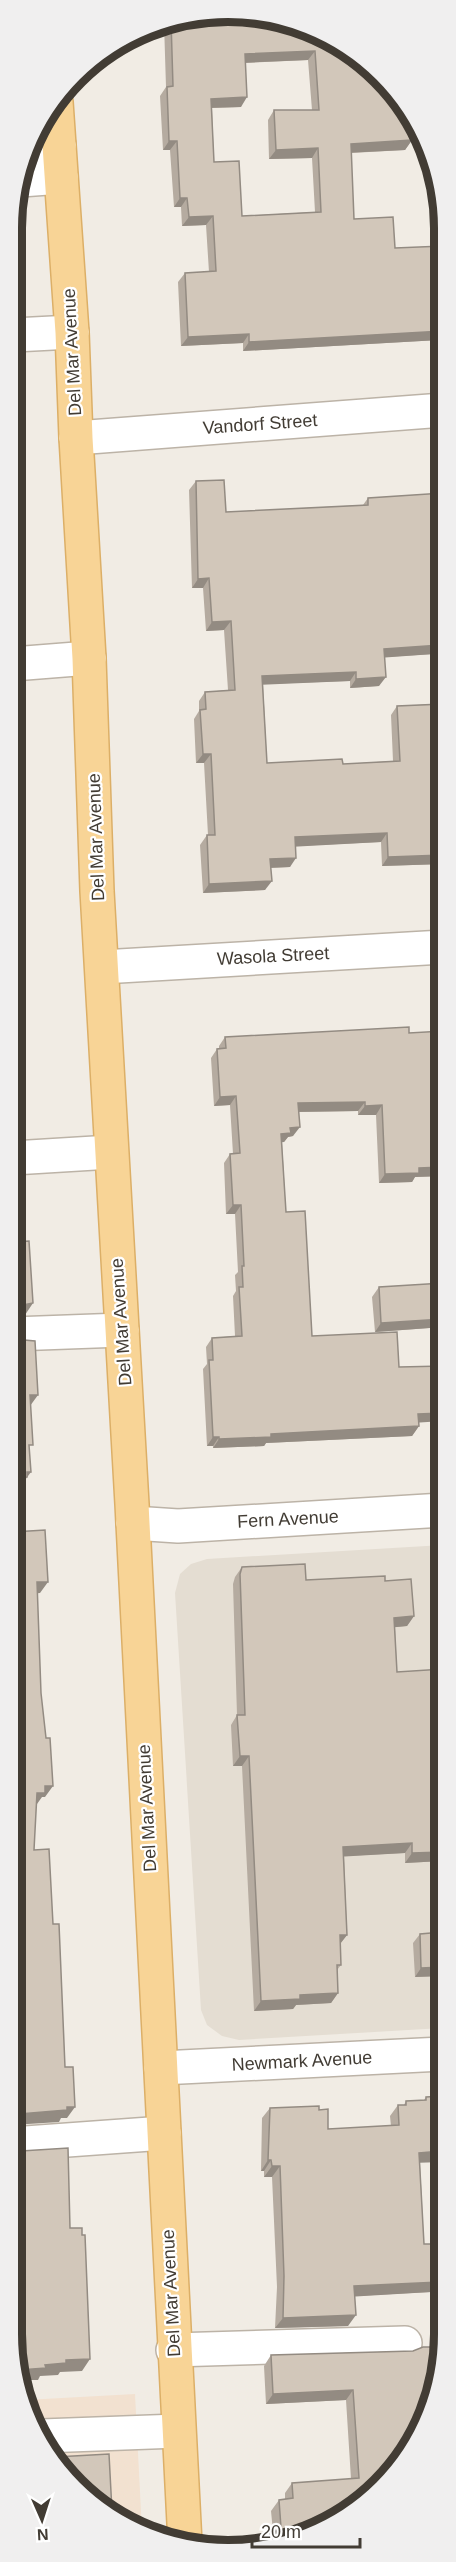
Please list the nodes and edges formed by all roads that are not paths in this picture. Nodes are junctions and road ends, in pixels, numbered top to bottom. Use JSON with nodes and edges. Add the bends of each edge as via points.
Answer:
{"nodes":[{"id":1,"x":50,"y":124,"type":"edge"},
{"id":2,"x":45,"y":146,"type":"edge"},
{"id":3,"x":61,"y":177,"type":"junction"},
{"id":4,"x":29,"y":179,"type":"edge"},
{"id":5,"x":72,"y":332,"type":"junction"},
{"id":6,"x":23,"y":335,"type":"edge"},
{"id":7,"x":433,"y":411,"type":"edge"},
{"id":8,"x":76,"y":438,"type":"junction"},
{"id":9,"x":89,"y":658,"type":"junction"},
{"id":10,"x":23,"y":663,"type":"edge"},
{"id":11,"x":433,"y":948,"type":"edge"},
{"id":12,"x":102,"y":967,"type":"junction"},
{"id":13,"x":111,"y":1152,"type":"junction"},
{"id":14,"x":23,"y":1157,"type":"edge"},
{"id":15,"x":122,"y":1330,"type":"junction"},
{"id":16,"x":22,"y":1334,"type":"edge"},
{"id":17,"x":433,"y":1511,"type":"edge"},
{"id":18,"x":133,"y":1523,"type":"junction"},
{"id":19,"x":433,"y":2054,"type":"edge"},
{"id":20,"x":161,"y":2068,"type":"junction"},
{"id":21,"x":164,"y":2133,"type":"junction"},
{"id":22,"x":22,"y":2143,"type":"edge"},
{"id":23,"x":405,"y":2343,"type":"dead end"},
{"id":24,"x":173,"y":2350,"type":"junction"},
{"id":25,"x":178,"y":2431,"type":"junction"},
{"id":26,"x":50,"y":2436,"type":"edge"},
{"id":27,"x":185,"y":2535,"type":"edge"}],
"edges":[{"from":1,"to":2,"type":"main road","name":"Del Mar Avenue"},
{"from":2,"to":3,"type":"main road","name":"Del Mar Avenue"},
{"from":3,"to":4,"type":"street"},
{"from":3,"to":5,"type":"main road","name":"Del Mar Avenue"},
{"from":5,"to":6,"type":"street"},
{"from":5,"to":8,"type":"main road","name":"Del Mar Avenue"},
{"from":7,"to":8,"type":"street","name":"Vandorf Street"},
{"from":8,"to":9,"type":"main road","name":"Del Mar Avenue"},
{"from":9,"to":10,"type":"street"},
{"from":9,"to":12,"type":"main road","name":"Del Mar Avenue"},
{"from":11,"to":12,"type":"street","name":"Wasola Street"},
{"from":12,"to":13,"type":"main road","name":"Del Mar Avenue"},
{"from":13,"to":14,"type":"street"},
{"from":13,"to":15,"type":"main road","name":"Del Mar Avenue"},
{"from":15,"to":16,"type":"street"},
{"from":15,"to":18,"type":"main road","name":"Del Mar Avenue"},
{"from":17,"to":18,"type":"street","name":"Fern Avenue","via":[[187,1526]]},
{"from":18,"to":20,"type":"main road","name":"Del Mar Avenue"},
{"from":19,"to":20,"type":"street","name":"Newmark Avenue"},
{"from":20,"to":21,"type":"main road","name":"Del Mar Avenue"},
{"from":21,"to":22,"type":"street"},
{"from":21,"to":24,"type":"main road","name":"Del Mar Avenue"},
{"from":23,"to":24,"type":"street"},
{"from":24,"to":25,"type":"main road","name":"Del Mar Avenue"},
{"from":25,"to":26,"type":"street"},
{"from":25,"to":27,"type":"main road","name":"Del Mar Avenue"}]}
